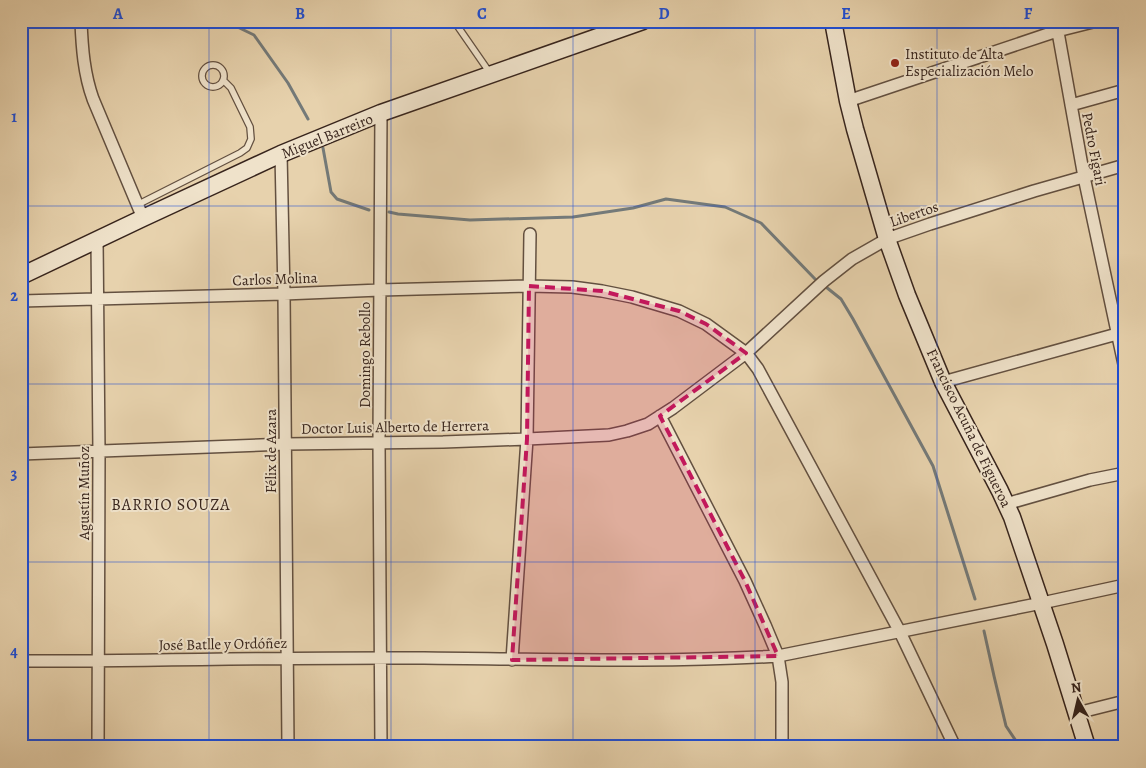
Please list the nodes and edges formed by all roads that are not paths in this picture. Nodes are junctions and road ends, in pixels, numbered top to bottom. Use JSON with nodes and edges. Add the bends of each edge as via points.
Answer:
{"nodes":[{"id":1,"x":80,"y":21,"type":"edge"},
{"id":2,"x":454,"y":21,"type":"edge"},
{"id":3,"x":833,"y":21,"type":"edge"},
{"id":4,"x":1097,"y":21,"type":"edge"},
{"id":5,"x":637,"y":22,"type":"edge"},
{"id":6,"x":1056,"y":26,"type":"edge"},
{"id":7,"x":491,"y":75,"type":"junction"},
{"id":8,"x":223,"y":80,"type":"dead end"},
{"id":9,"x":1125,"y":90,"type":"edge"},
{"id":10,"x":848,"y":101,"type":"junction"},
{"id":11,"x":1071,"y":105,"type":"junction"},
{"id":12,"x":381,"y":113,"type":"junction"},
{"id":13,"x":281,"y":154,"type":"junction"},
{"id":14,"x":1125,"y":165,"type":"edge"},
{"id":15,"x":1084,"y":177,"type":"junction"},
{"id":16,"x":140,"y":211,"type":"junction"},
{"id":17,"x":530,"y":234,"type":"dead end"},
{"id":18,"x":97,"y":239,"type":"junction"},
{"id":19,"x":887,"y":239,"type":"junction"},
{"id":20,"x":21,"y":276,"type":"edge"},
{"id":21,"x":529,"y":286,"type":"junction"},
{"id":22,"x":380,"y":290,"type":"junction"},
{"id":23,"x":284,"y":294,"type":"junction"},
{"id":24,"x":97,"y":299,"type":"junction"},
{"id":25,"x":21,"y":300,"type":"edge"},
{"id":26,"x":1117,"y":334,"type":"junction"},
{"id":27,"x":746,"y":353,"type":"junction"},
{"id":28,"x":1124,"y":365,"type":"edge"},
{"id":29,"x":943,"y":382,"type":"junction"},
{"id":30,"x":660,"y":416,"type":"junction"},
{"id":31,"x":527,"y":439,"type":"junction"},
{"id":32,"x":379,"y":442,"type":"junction"},
{"id":33,"x":286,"y":444,"type":"junction"},
{"id":34,"x":99,"y":452,"type":"junction"},
{"id":35,"x":21,"y":454,"type":"edge"},
{"id":36,"x":1125,"y":473,"type":"edge"},
{"id":37,"x":1006,"y":504,"type":"junction"},
{"id":38,"x":1125,"y":585,"type":"edge"},
{"id":39,"x":1042,"y":603,"type":"junction"},
{"id":40,"x":900,"y":632,"type":"junction"},
{"id":41,"x":778,"y":656,"type":"junction"},
{"id":42,"x":380,"y":658,"type":"junction"},
{"id":43,"x":287,"y":659,"type":"junction"},
{"id":44,"x":512,"y":660,"type":"junction"},
{"id":45,"x":21,"y":661,"type":"edge"},
{"id":46,"x":99,"y":661,"type":"junction"},
{"id":47,"x":1125,"y":701,"type":"edge"},
{"id":48,"x":1077,"y":713,"type":"junction"},
{"id":49,"x":98,"y":747,"type":"edge"},
{"id":50,"x":288,"y":747,"type":"edge"},
{"id":51,"x":381,"y":747,"type":"edge"},
{"id":52,"x":782,"y":747,"type":"edge"},
{"id":53,"x":954,"y":747,"type":"edge"},
{"id":54,"x":1087,"y":747,"type":"edge"}],
"edges":[{"from":1,"to":16,"type":"street","via":[[88,85]]},
{"from":2,"to":7,"type":"lane"},
{"from":3,"to":10,"type":"street","name":"Francisco Acuña de Figueroa"},
{"from":4,"to":6,"type":"street"},
{"from":5,"to":7,"type":"street","name":"Miguel Barreiro"},
{"from":6,"to":10,"type":"street"},
{"from":6,"to":11,"type":"street","name":"Pedro Figari"},
{"from":7,"to":12,"type":"street","name":"Miguel Barreiro"},
{"from":8,"to":16,"type":"lane","via":[[231,88],[250,128],[251,139],[247,148]]},
{"from":9,"to":11,"type":"street"},
{"from":10,"to":19,"type":"street","name":"Francisco Acuña de Figueroa"},
{"from":11,"to":15,"type":"street","name":"Pedro Figari"},
{"from":12,"to":13,"type":"street","name":"Miguel Barreiro"},
{"from":12,"to":22,"type":"street","name":"Domingo Rebollo"},
{"from":13,"to":16,"type":"street","name":"Miguel Barreiro"},
{"from":13,"to":23,"type":"street","name":"Félix de Azara"},
{"from":14,"to":15,"type":"street","name":"Libertos"},
{"from":15,"to":19,"type":"street","name":"Libertos"},
{"from":15,"to":26,"type":"street","name":"Pedro Figari"},
{"from":16,"to":18,"type":"street","name":"Miguel Barreiro"},
{"from":17,"to":21,"type":"street"},
{"from":18,"to":20,"type":"street","name":"Miguel Barreiro"},
{"from":18,"to":24,"type":"street","name":"Agustín Muñoz"},
{"from":19,"to":27,"type":"street","name":"Libertos","via":[[852,259],[824,281]]},
{"from":19,"to":29,"type":"street","name":"Francisco Acuña de Figueroa"},
{"from":21,"to":22,"type":"street","name":"Carlos Molina"},
{"from":21,"to":27,"type":"street","name":"Carlos Molina","via":[[602,291],[680,311],[706,324]]},
{"from":21,"to":31,"type":"street"},
{"from":22,"to":23,"type":"street","name":"Carlos Molina"},
{"from":22,"to":32,"type":"street","name":"Domingo Rebollo"},
{"from":23,"to":24,"type":"street","name":"Carlos Molina"},
{"from":23,"to":33,"type":"street","name":"Félix de Azara"},
{"from":24,"to":25,"type":"street","name":"Carlos Molina"},
{"from":24,"to":34,"type":"street","name":"Agustín Muñoz"},
{"from":26,"to":28,"type":"street","name":"Pedro Figari"},
{"from":26,"to":29,"type":"street"},
{"from":27,"to":30,"type":"street","name":"Doctor Luis Alberto de Herrera"},
{"from":27,"to":40,"type":"street","name":"Carlos Molina","via":[[758,369]]},
{"from":29,"to":37,"type":"street","name":"Francisco Acuña de Figueroa"},
{"from":30,"to":31,"type":"street","name":"Doctor Luis Alberto de Herrera","via":[[648,424],[609,435]]},
{"from":30,"to":41,"type":"street","via":[[745,581]]},
{"from":31,"to":32,"type":"street","name":"Doctor Luis Alberto de Herrera"},
{"from":31,"to":44,"type":"street"},
{"from":32,"to":33,"type":"street","name":"Doctor Luis Alberto de Herrera"},
{"from":32,"to":42,"type":"street","name":"Domingo Rebollo"},
{"from":33,"to":34,"type":"street","name":"Doctor Luis Alberto de Herrera"},
{"from":33,"to":43,"type":"street","name":"Félix de Azara"},
{"from":34,"to":35,"type":"street","name":"Doctor Luis Alberto de Herrera"},
{"from":34,"to":46,"type":"street","name":"Agustín Muñoz"},
{"from":36,"to":37,"type":"street"},
{"from":37,"to":39,"type":"street","name":"Francisco Acuña de Figueroa"},
{"from":38,"to":39,"type":"street","name":"José Batlle y Ordóñez"},
{"from":39,"to":40,"type":"street","name":"José Batlle y Ordóñez"},
{"from":39,"to":48,"type":"street","name":"Francisco Acuña de Figueroa"},
{"from":40,"to":41,"type":"street","name":"José Batlle y Ordóñez"},
{"from":40,"to":53,"type":"street","name":"Carlos Molina"},
{"from":41,"to":44,"type":"street","name":"José Batlle y Ordóñez"},
{"from":41,"to":52,"type":"street","via":[[782,682]]},
{"from":42,"to":43,"type":"street","name":"José Batlle y Ordóñez"},
{"from":42,"to":44,"type":"street","name":"José Batlle y Ordóñez"},
{"from":42,"to":51,"type":"street","name":"Domingo Rebollo"},
{"from":43,"to":46,"type":"street","name":"José Batlle y Ordóñez"},
{"from":43,"to":50,"type":"street","name":"Félix de Azara"},
{"from":45,"to":46,"type":"street","name":"José Batlle y Ordóñez"},
{"from":46,"to":49,"type":"street","name":"Agustín Muñoz"},
{"from":47,"to":48,"type":"street"},
{"from":48,"to":54,"type":"street","name":"Francisco Acuña de Figueroa"}]}
